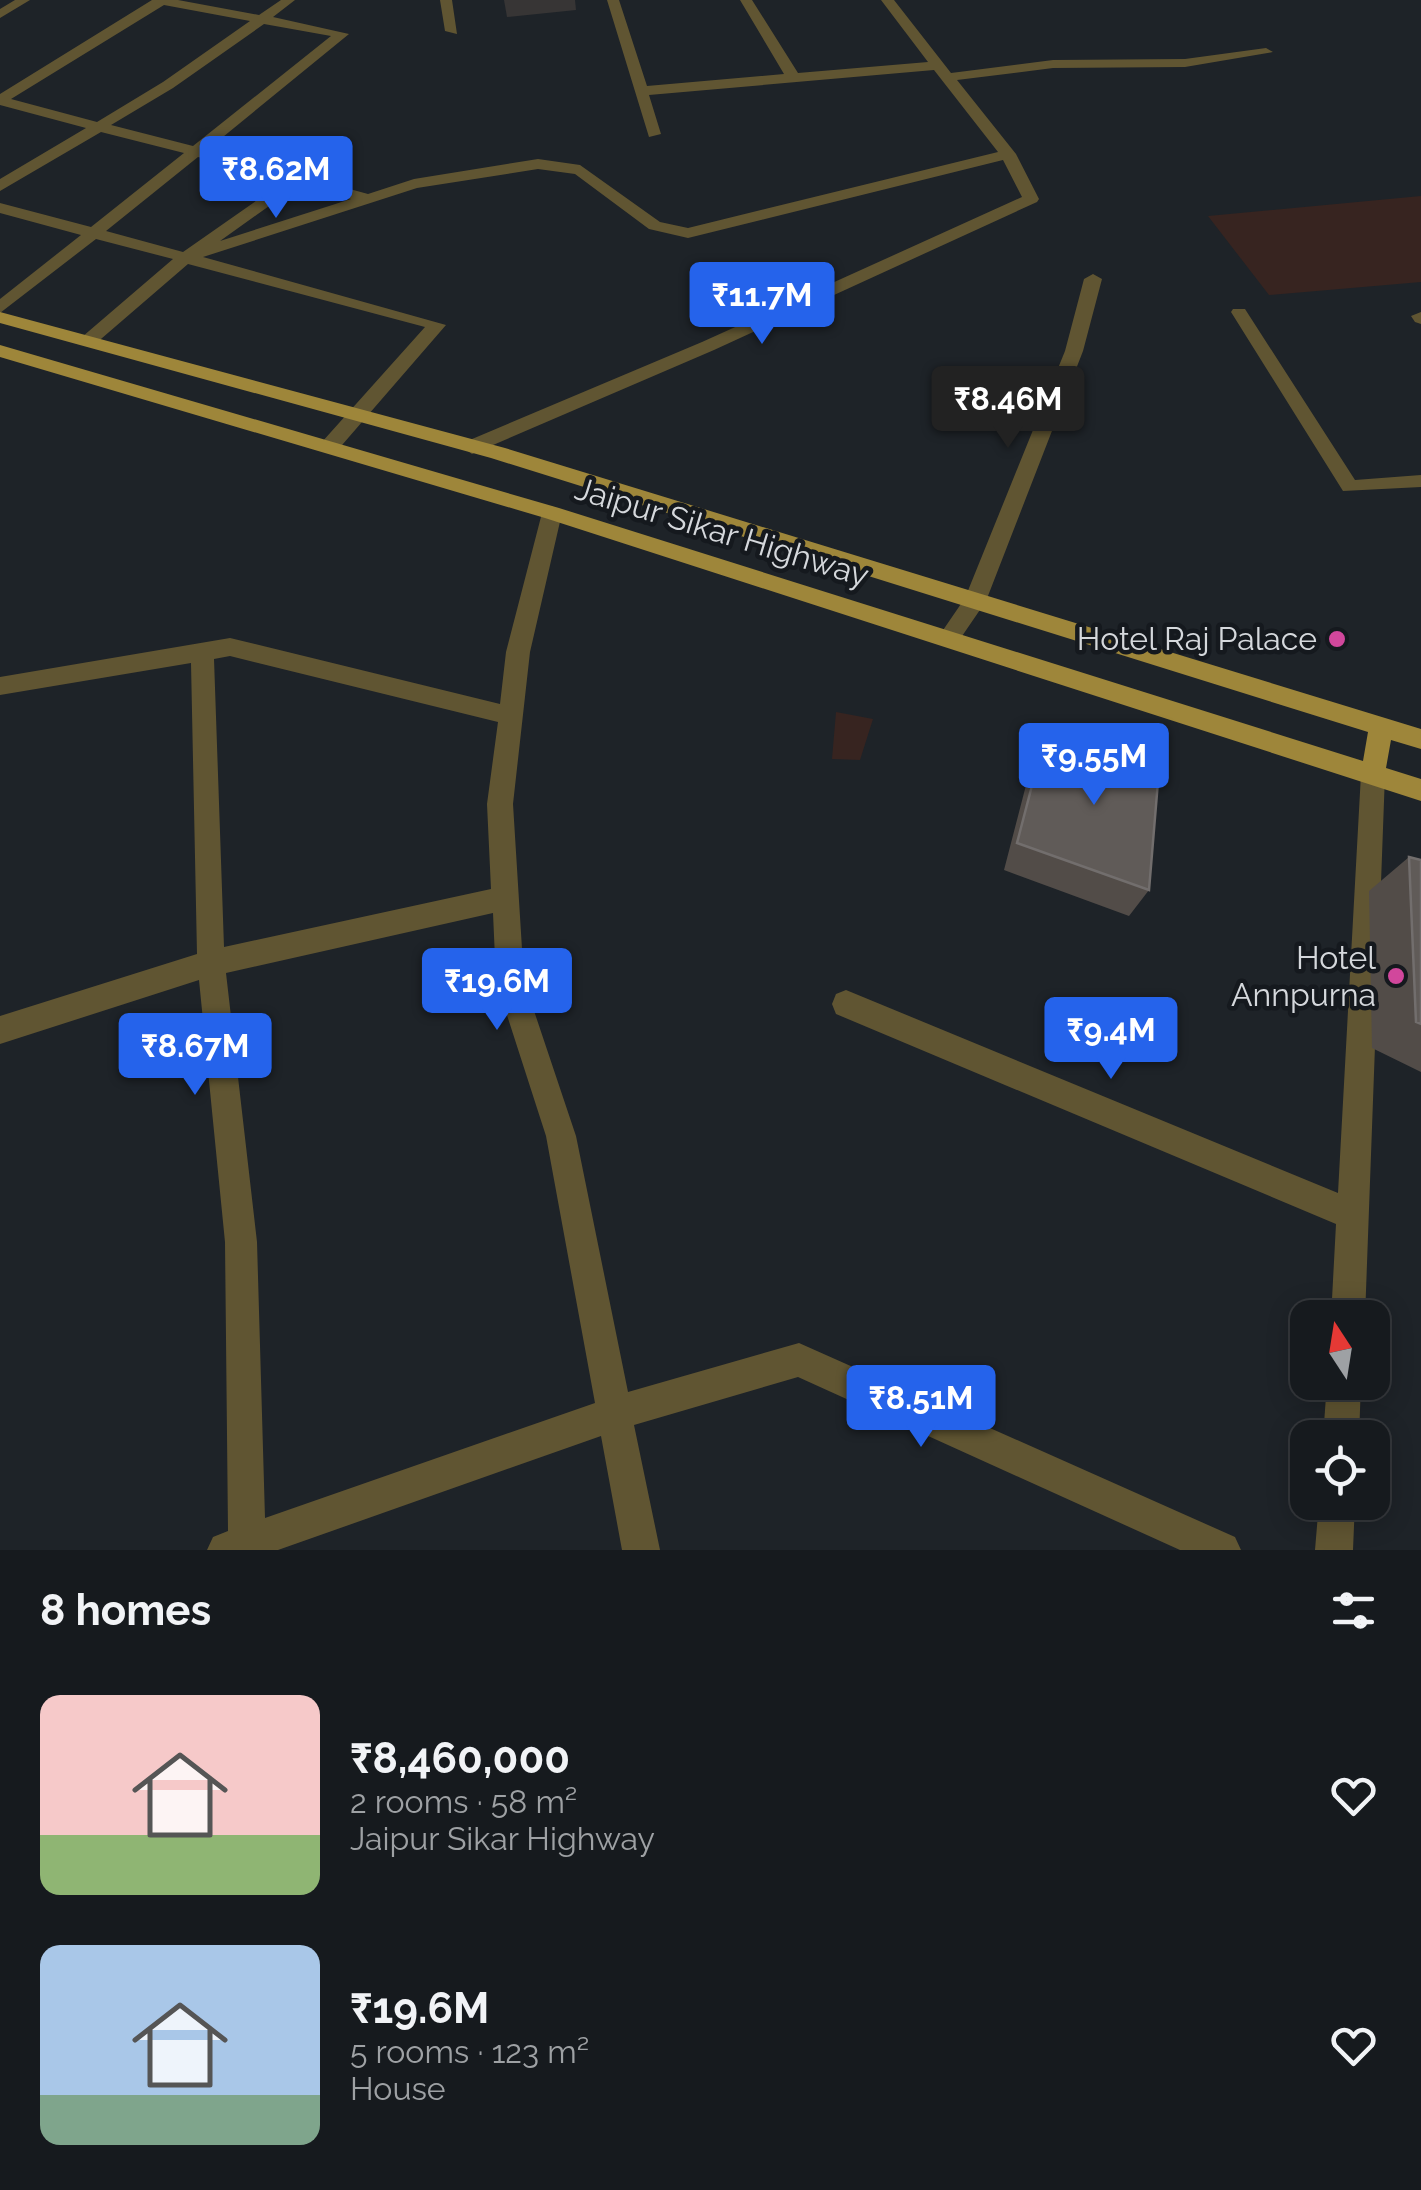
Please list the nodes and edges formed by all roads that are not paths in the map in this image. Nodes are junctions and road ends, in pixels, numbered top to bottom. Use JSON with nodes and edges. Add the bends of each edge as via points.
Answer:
{"nodes":[{"id":1,"x":24,"y":0,"type":"edge"},
{"id":2,"x":160,"y":0,"type":"edge"},
{"id":3,"x":289,"y":0,"type":"edge"},
{"id":4,"x":446,"y":0,"type":"edge"},
{"id":5,"x":613,"y":0,"type":"edge"},
{"id":6,"x":746,"y":0,"type":"edge"},
{"id":7,"x":887,"y":0,"type":"edge"},
{"id":8,"x":0,"y":14,"type":"edge"},
{"id":9,"x":261,"y":19,"type":"junction"},
{"id":10,"x":452,"y":31,"type":"dead end"},
{"id":11,"x":1266,"y":52,"type":"dead end"},
{"id":12,"x":944,"y":71,"type":"junction"},
{"id":13,"x":793,"y":77,"type":"junction"},
{"id":14,"x":642,"y":90,"type":"junction"},
{"id":15,"x":0,"y":100,"type":"edge"},
{"id":16,"x":90,"y":128,"type":"junction"},
{"id":17,"x":654,"y":134,"type":"dead end"},
{"id":18,"x":194,"y":149,"type":"junction"},
{"id":19,"x":1008,"y":154,"type":"junction"},
{"id":20,"x":298,"y":178,"type":"junction"},
{"id":21,"x":0,"y":186,"type":"edge"},
{"id":22,"x":369,"y":198,"type":"junction"},
{"id":23,"x":0,"y":208,"type":"edge"},
{"id":24,"x":93,"y":232,"type":"junction"},
{"id":25,"x":186,"y":258,"type":"junction"},
{"id":26,"x":1093,"y":278,"type":"dead end"},
{"id":27,"x":0,"y":308,"type":"edge"},
{"id":28,"x":1239,"y":312,"type":"dead end"},
{"id":29,"x":0,"y":316,"type":"edge"},
{"id":30,"x":88,"y":341,"type":"junction"},
{"id":31,"x":0,"y":351,"type":"edge"},
{"id":32,"x":357,"y":416,"type":"junction"},
{"id":33,"x":472,"y":446,"type":"junction"},
{"id":34,"x":329,"y":447,"type":"junction"},
{"id":35,"x":1421,"y":481,"type":"edge"},
{"id":36,"x":552,"y":513,"type":"junction"},
{"id":37,"x":975,"y":601,"type":"junction"},
{"id":38,"x":950,"y":636,"type":"junction"},
{"id":39,"x":202,"y":652,"type":"junction"},
{"id":40,"x":0,"y":686,"type":"edge"},
{"id":41,"x":511,"y":716,"type":"junction"},
{"id":42,"x":1381,"y":726,"type":"junction"},
{"id":43,"x":1421,"y":738,"type":"edge"},
{"id":44,"x":1372,"y":774,"type":"junction"},
{"id":45,"x":1421,"y":790,"type":"edge"},
{"id":46,"x":506,"y":898,"type":"junction"},
{"id":47,"x":211,"y":962,"type":"junction"},
{"id":48,"x":846,"y":1004,"type":"dead end"},
{"id":49,"x":0,"y":1030,"type":"edge"},
{"id":50,"x":1354,"y":1215,"type":"junction"},
{"id":51,"x":1349,"y":1300,"type":"edge"},
{"id":52,"x":616,"y":1414,"type":"junction"},
{"id":53,"x":1336,"y":1520,"type":"edge"},
{"id":54,"x":237,"y":1547,"type":"edge"},
{"id":55,"x":640,"y":1550,"type":"edge"},
{"id":56,"x":1222,"y":1550,"type":"edge"},
{"id":57,"x":1334,"y":1550,"type":"edge"}],
"edges":[{"from":1,"to":8,"type":"street"},
{"from":2,"to":9,"type":"street"},
{"from":2,"to":15,"type":"street"},
{"from":3,"to":9,"type":"street"},
{"from":4,"to":10,"type":"street"},
{"from":5,"to":14,"type":"street"},
{"from":6,"to":13,"type":"street"},
{"from":7,"to":12,"type":"street"},
{"from":9,"to":16,"type":"street","via":[[168,85]]},
{"from":9,"to":18,"type":"street","via":[[342,34]]},
{"from":11,"to":12,"type":"street","via":[[1185,63]]},
{"from":12,"to":13,"type":"street"},
{"from":12,"to":19,"type":"street"},
{"from":13,"to":14,"type":"street"},
{"from":14,"to":17,"type":"street"},
{"from":15,"to":16,"type":"street"},
{"from":16,"to":18,"type":"street"},
{"from":16,"to":21,"type":"street"},
{"from":18,"to":20,"type":"street"},
{"from":18,"to":24,"type":"street"},
{"from":19,"to":22,"type":"street","via":[[688,233],[655,226],[580,170],[556,164],[445,176]]},
{"from":19,"to":33,"type":"street","via":[[1031,199]]},
{"from":20,"to":22,"type":"street"},
{"from":20,"to":25,"type":"street"},
{"from":22,"to":25,"type":"street"},
{"from":23,"to":24,"type":"street"},
{"from":24,"to":25,"type":"street"},
{"from":24,"to":27,"type":"street"},
{"from":25,"to":30,"type":"street"},
{"from":25,"to":32,"type":"street","via":[[437,326]]},
{"from":26,"to":37,"type":"street","via":[[1074,351]]},
{"from":28,"to":35,"type":"lane","via":[[1350,486]]},
{"from":29,"to":30,"type":"main road","name":"Jaipur Sikar Highway"},
{"from":30,"to":32,"type":"main road","name":"Jaipur Sikar Highway"},
{"from":31,"to":34,"type":"main road","name":"Jaipur Sikar Highway"},
{"from":32,"to":33,"type":"main road","name":"Jaipur Sikar Highway"},
{"from":32,"to":34,"type":"street"},
{"from":33,"to":37,"type":"main road","name":"Jaipur Sikar Highway"},
{"from":34,"to":36,"type":"main road","name":"Jaipur Sikar Highway"},
{"from":36,"to":38,"type":"main road","name":"Jaipur Sikar Highway"},
{"from":36,"to":41,"type":"street","via":[[518,652]]},
{"from":37,"to":38,"type":"street"},
{"from":37,"to":42,"type":"main road","name":"Jaipur Sikar Highway"},
{"from":38,"to":44,"type":"main road","name":"Jaipur Sikar Highway"},
{"from":39,"to":40,"type":"street"},
{"from":39,"to":41,"type":"street","via":[[230,647]]},
{"from":39,"to":47,"type":"street"},
{"from":41,"to":46,"type":"street","via":[[500,804]]},
{"from":42,"to":43,"type":"main road","name":"Jaipur Sikar Highway"},
{"from":42,"to":44,"type":"main road"},
{"from":44,"to":45,"type":"main road","name":"Jaipur Sikar Highway"},
{"from":44,"to":50,"type":"street"},
{"from":46,"to":47,"type":"street"},
{"from":46,"to":52,"type":"street","via":[[510,981],[561,1136]]},
{"from":47,"to":49,"type":"street"},
{"from":47,"to":54,"type":"street","via":[[241,1242]]},
{"from":48,"to":50,"type":"street"},
{"from":50,"to":51,"type":"street"},
{"from":52,"to":54,"type":"street"},
{"from":52,"to":55,"type":"street"},
{"from":52,"to":56,"type":"street","via":[[799,1360]]},
{"from":53,"to":57,"type":"street"}]}
